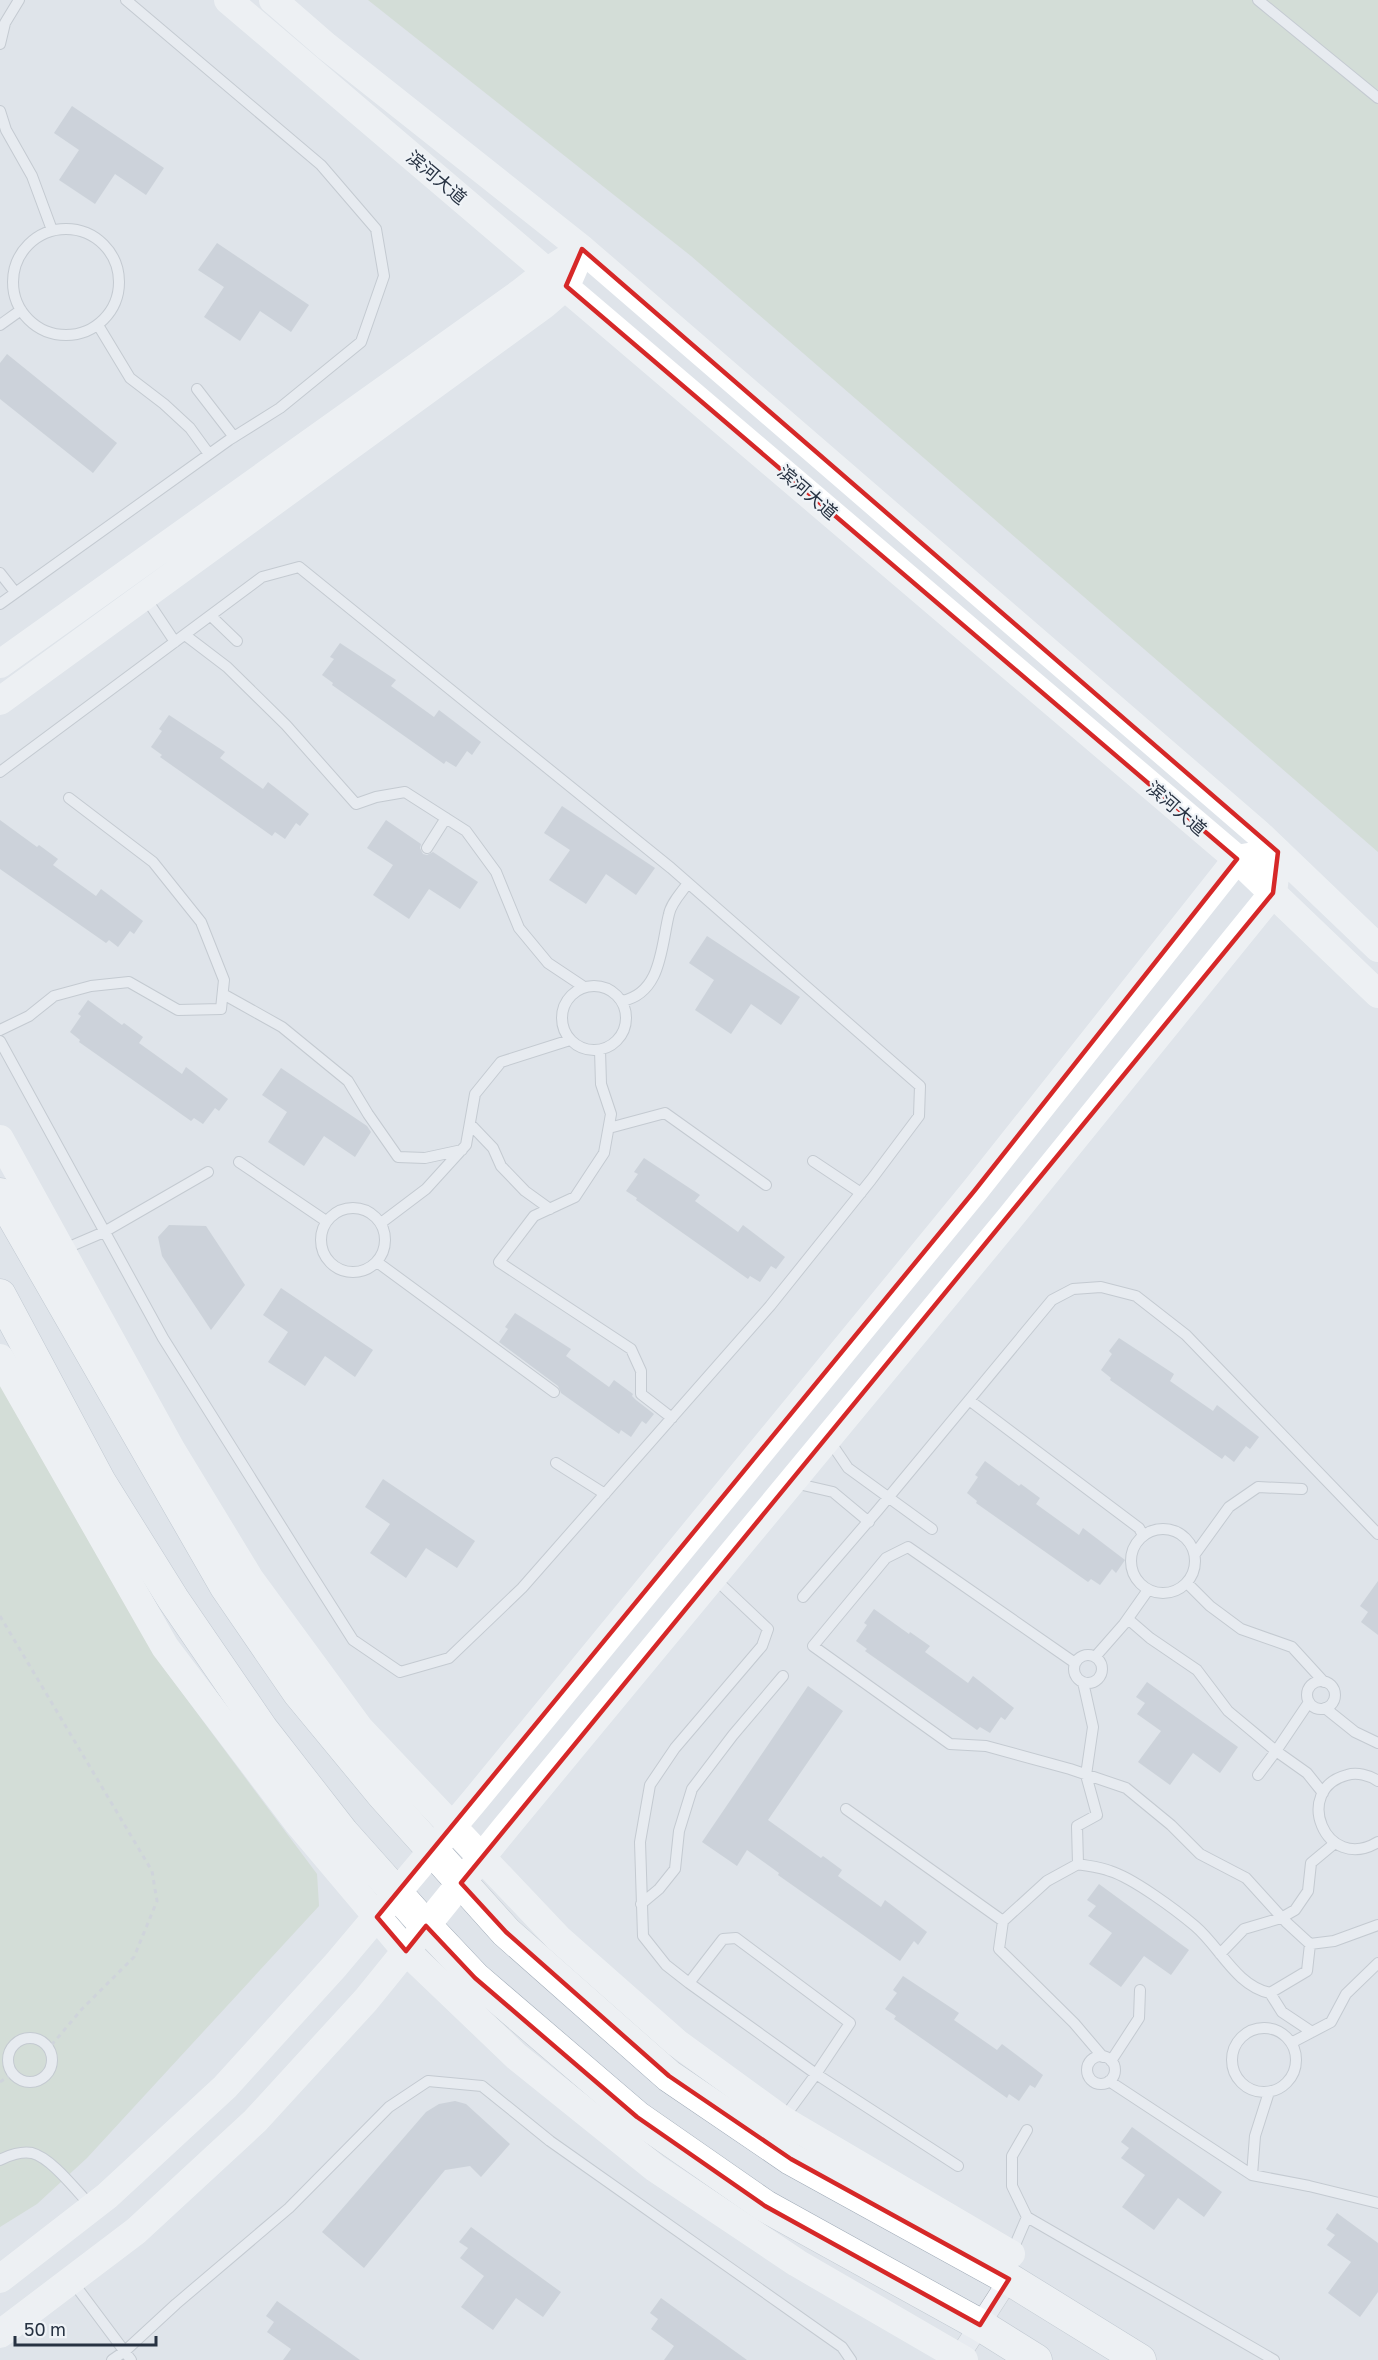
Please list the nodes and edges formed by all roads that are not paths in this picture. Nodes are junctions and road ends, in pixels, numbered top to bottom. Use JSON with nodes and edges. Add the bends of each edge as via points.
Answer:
{"nodes":[{"id":1,"x":19,"y":0,"type":"edge"},
{"id":2,"x":126,"y":0,"type":"edge"},
{"id":3,"x":228,"y":0,"type":"edge"},
{"id":4,"x":273,"y":0,"type":"edge"},
{"id":5,"x":1258,"y":0,"type":"edge"},
{"id":6,"x":0,"y":44,"type":"edge"},
{"id":7,"x":1378,"y":98,"type":"edge"},
{"id":8,"x":0,"y":111,"type":"edge"},
{"id":9,"x":52,"y":231,"type":"junction"},
{"id":10,"x":582,"y":249,"type":"junction"},
{"id":11,"x":557,"y":278,"type":"junction"},
{"id":12,"x":21,"y":310,"type":"junction"},
{"id":13,"x":0,"y":325,"type":"edge"},
{"id":14,"x":98,"y":325,"type":"junction"},
{"id":15,"x":197,"y":389,"type":"dead end"},
{"id":16,"x":234,"y":437,"type":"junction"},
{"id":17,"x":209,"y":454,"type":"junction"},
{"id":18,"x":0,"y":573,"type":"edge"},
{"id":19,"x":15,"y":592,"type":"junction"},
{"id":20,"x":144,"y":597,"type":"junction"},
{"id":21,"x":0,"y":604,"type":"edge"},
{"id":22,"x":211,"y":616,"type":"junction"},
{"id":23,"x":185,"y":635,"type":"junction"},
{"id":24,"x":237,"y":641,"type":"dead end"},
{"id":25,"x":175,"y":642,"type":"junction"},
{"id":26,"x":0,"y":664,"type":"edge"},
{"id":27,"x":0,"y":701,"type":"edge"},
{"id":28,"x":0,"y":772,"type":"edge"},
{"id":29,"x":69,"y":798,"type":"dead end"},
{"id":30,"x":446,"y":818,"type":"junction"},
{"id":31,"x":427,"y":848,"type":"dead end"},
{"id":32,"x":1278,"y":852,"type":"junction"},
{"id":33,"x":1237,"y":859,"type":"junction"},
{"id":34,"x":688,"y":883,"type":"junction"},
{"id":35,"x":1273,"y":893,"type":"junction"},
{"id":36,"x":1378,"y":948,"type":"edge"},
{"id":37,"x":584,"y":987,"type":"junction"},
{"id":38,"x":223,"y":994,"type":"junction"},
{"id":39,"x":1378,"y":994,"type":"edge"},
{"id":40,"x":622,"y":1001,"type":"junction"},
{"id":41,"x":0,"y":1029,"type":"edge"},
{"id":42,"x":570,"y":1040,"type":"junction"},
{"id":43,"x":0,"y":1041,"type":"edge"},
{"id":44,"x":600,"y":1050,"type":"junction"},
{"id":45,"x":471,"y":1125,"type":"junction"},
{"id":46,"x":609,"y":1128,"type":"junction"},
{"id":47,"x":0,"y":1139,"type":"edge"},
{"id":48,"x":462,"y":1150,"type":"junction"},
{"id":49,"x":813,"y":1161,"type":"dead end"},
{"id":50,"x":239,"y":1162,"type":"dead end"},
{"id":51,"x":208,"y":1172,"type":"dead end"},
{"id":52,"x":766,"y":1185,"type":"dead end"},
{"id":53,"x":861,"y":1193,"type":"junction"},
{"id":54,"x":0,"y":1194,"type":"edge"},
{"id":55,"x":550,"y":1209,"type":"junction"},
{"id":56,"x":326,"y":1221,"type":"junction"},
{"id":57,"x":381,"y":1223,"type":"junction"},
{"id":58,"x":104,"y":1232,"type":"junction"},
{"id":59,"x":49,"y":1255,"type":"junction"},
{"id":60,"x":377,"y":1262,"type":"junction"},
{"id":61,"x":0,"y":1295,"type":"edge"},
{"id":62,"x":0,"y":1358,"type":"edge"},
{"id":63,"x":554,"y":1392,"type":"dead end"},
{"id":64,"x":969,"y":1400,"type":"junction"},
{"id":65,"x":672,"y":1418,"type":"junction"},
{"id":66,"x":828,"y":1438,"type":"junction"},
{"id":67,"x":556,"y":1463,"type":"dead end"},
{"id":68,"x":792,"y":1482,"type":"junction"},
{"id":69,"x":1302,"y":1489,"type":"dead end"},
{"id":70,"x":605,"y":1494,"type":"junction"},
{"id":71,"x":889,"y":1498,"type":"junction"},
{"id":72,"x":869,"y":1521,"type":"junction"},
{"id":73,"x":932,"y":1529,"type":"dead end"},
{"id":74,"x":1143,"y":1534,"type":"junction"},
{"id":75,"x":1378,"y":1534,"type":"edge"},
{"id":76,"x":1195,"y":1554,"type":"junction"},
{"id":77,"x":713,"y":1577,"type":"junction"},
{"id":78,"x":1187,"y":1583,"type":"junction"},
{"id":79,"x":1148,"y":1590,"type":"junction"},
{"id":80,"x":803,"y":1597,"type":"dead end"},
{"id":81,"x":1128,"y":1619,"type":"junction"},
{"id":82,"x":1095,"y":1657,"type":"junction"},
{"id":83,"x":1075,"y":1663,"type":"junction"},
{"id":84,"x":783,"y":1676,"type":"dead end"},
{"id":85,"x":1083,"y":1682,"type":"junction"},
{"id":86,"x":1324,"y":1682,"type":"junction"},
{"id":87,"x":1309,"y":1702,"type":"junction"},
{"id":88,"x":1325,"y":1708,"type":"junction"},
{"id":89,"x":1378,"y":1743,"type":"edge"},
{"id":90,"x":1276,"y":1751,"type":"junction"},
{"id":91,"x":1086,"y":1775,"type":"junction"},
{"id":92,"x":1258,"y":1775,"type":"dead end"},
{"id":93,"x":1378,"y":1781,"type":"edge"},
{"id":94,"x":1323,"y":1793,"type":"junction"},
{"id":95,"x":846,"y":1809,"type":"dead end"},
{"id":96,"x":452,"y":1828,"type":"junction"},
{"id":97,"x":1378,"y":1842,"type":"edge"},
{"id":98,"x":1335,"y":1843,"type":"junction"},
{"id":99,"x":432,"y":1851,"type":"junction"},
{"id":100,"x":481,"y":1859,"type":"junction"},
{"id":101,"x":1078,"y":1863,"type":"junction"},
{"id":102,"x":461,"y":1883,"type":"junction"},
{"id":103,"x":641,"y":1904,"type":"junction"},
{"id":104,"x":387,"y":1905,"type":"junction"},
{"id":105,"x":1281,"y":1918,"type":"junction"},
{"id":106,"x":1003,"y":1921,"type":"junction"},
{"id":107,"x":1378,"y":1925,"type":"edge"},
{"id":108,"x":426,"y":1926,"type":"junction"},
{"id":109,"x":1310,"y":1944,"type":"junction"},
{"id":110,"x":406,"y":1951,"type":"junction"},
{"id":111,"x":1220,"y":1954,"type":"junction"},
{"id":112,"x":1378,"y":1963,"type":"edge"},
{"id":113,"x":689,"y":1983,"type":"junction"},
{"id":114,"x":1140,"y":1990,"type":"dead end"},
{"id":115,"x":1270,"y":1993,"type":"junction"},
{"id":116,"x":1312,"y":2032,"type":"junction"},
{"id":117,"x":1292,"y":2043,"type":"junction"},
{"id":118,"x":49,"y":2048,"type":"joint"},
{"id":119,"x":1107,"y":2059,"type":"junction"},
{"id":120,"x":816,"y":2074,"type":"junction"},
{"id":121,"x":1109,"y":2081,"type":"junction"},
{"id":122,"x":1269,"y":2092,"type":"junction"},
{"id":123,"x":783,"y":2120,"type":"junction"},
{"id":124,"x":1027,"y":2130,"type":"dead end"},
{"id":125,"x":0,"y":2160,"type":"edge"},
{"id":126,"x":958,"y":2166,"type":"dead end"},
{"id":127,"x":1252,"y":2175,"type":"junction"},
{"id":128,"x":1378,"y":2203,"type":"edge"},
{"id":129,"x":92,"y":2208,"type":"junction"},
{"id":130,"x":1027,"y":2217,"type":"junction"},
{"id":131,"x":1007,"y":2269,"type":"junction"},
{"id":132,"x":0,"y":2279,"type":"edge"},
{"id":133,"x":72,"y":2281,"type":"junction"},
{"id":134,"x":980,"y":2325,"type":"junction"},
{"id":135,"x":1086,"y":2326,"type":"junction"},
{"id":136,"x":0,"y":2334,"type":"edge"},
{"id":137,"x":128,"y":2356,"type":"edge"},
{"id":138,"x":960,"y":2359,"type":"edge"},
{"id":139,"x":112,"y":2360,"type":"edge"},
{"id":140,"x":851,"y":2360,"type":"edge"},
{"id":141,"x":1036,"y":2360,"type":"edge"},
{"id":142,"x":1140,"y":2360,"type":"edge"},
{"id":143,"x":1158,"y":2360,"type":"edge"},
{"id":144,"x":1274,"y":2360,"type":"edge"}],
"edges":[{"from":1,"to":6,"type":"lane","via":[[5,23]]},
{"from":2,"to":16,"type":"lane","via":[[321,165],[376,229],[384,276],[361,342],[280,408]]},
{"from":3,"to":11,"type":"street","name":"滨河大道"},
{"from":4,"to":10,"type":"street","name":"滨河大道"},
{"from":5,"to":7,"type":"lane"},
{"from":8,"to":9,"type":"lane","via":[[6,130],[32,176]]},
{"from":9,"to":12,"type":"lane","via":[[29,242],[18,257],[13,274],[14,293]]},
{"from":9,"to":14,"type":"lane","via":[[81,230],[97,238],[117,264],[117,298]]},
{"from":10,"to":11,"type":"street"},
{"from":10,"to":32,"type":"street","name":"滨河大道"},
{"from":11,"to":20,"type":"street","via":[[544,305]]},
{"from":11,"to":26,"type":"street","via":[[510,300]]},
{"from":11,"to":33,"type":"street","name":"滨河大道"},
{"from":12,"to":13,"type":"lane"},
{"from":12,"to":14,"type":"lane","via":[[33,324],[49,333],[66,336]]},
{"from":14,"to":17,"type":"lane","via":[[130,378],[190,428]]},
{"from":15,"to":16,"type":"lane"},
{"from":16,"to":17,"type":"lane"},
{"from":17,"to":19,"type":"lane"},
{"from":18,"to":19,"type":"lane"},
{"from":19,"to":21,"type":"lane"},
{"from":20,"to":25,"type":"lane"},
{"from":20,"to":27,"type":"street"},
{"from":22,"to":23,"type":"lane"},
{"from":22,"to":24,"type":"lane"},
{"from":22,"to":34,"type":"lane","via":[[262,577],[299,567]]},
{"from":23,"to":25,"type":"lane"},
{"from":23,"to":30,"type":"lane","via":[[227,667],[286,725],[356,804],[405,792]]},
{"from":25,"to":28,"type":"lane"},
{"from":29,"to":38,"type":"lane","via":[[153,862],[201,922],[224,980]]},
{"from":30,"to":31,"type":"lane"},
{"from":30,"to":37,"type":"lane","via":[[466,831],[496,872],[519,928],[548,963]]},
{"from":32,"to":33,"type":"street"},
{"from":32,"to":35,"type":"street"},
{"from":32,"to":36,"type":"street","name":"滨河大道"},
{"from":33,"to":35,"type":"street","name":"滨河大道"},
{"from":33,"to":96,"type":"street","via":[[975,1190]]},
{"from":34,"to":40,"type":"lane","via":[[669,911],[663,953],[650,984],[634,999]]},
{"from":34,"to":53,"type":"lane","via":[[920,1086],[919,1116]]},
{"from":35,"to":39,"type":"street","name":"滨河大道"},
{"from":35,"to":66,"type":"street"},
{"from":37,"to":40,"type":"lane","via":[[606,988]]},
{"from":37,"to":42,"type":"lane","via":[[574,992],[562,1010],[564,1031]]},
{"from":38,"to":41,"type":"lane","via":[[221,1010],[178,1010],[129,982],[91,986],[54,996],[29,1016]]},
{"from":38,"to":48,"type":"lane","via":[[282,1027],[348,1081],[398,1157],[425,1158]]},
{"from":40,"to":44,"type":"lane","via":[[627,1021],[624,1031],[610,1047]]},
{"from":42,"to":44,"type":"lane","via":[[579,1047]]},
{"from":42,"to":45,"type":"lane","via":[[501,1062],[475,1094]]},
{"from":43,"to":58,"type":"lane"},
{"from":44,"to":46,"type":"lane","via":[[602,1084],[611,1114]]},
{"from":45,"to":48,"type":"lane"},
{"from":45,"to":55,"type":"lane","via":[[493,1148],[501,1166]]},
{"from":46,"to":52,"type":"lane","via":[[665,1113]]},
{"from":46,"to":55,"type":"lane","via":[[604,1153],[574,1197]]},
{"from":47,"to":59,"type":"street"},
{"from":48,"to":57,"type":"lane","via":[[426,1188]]},
{"from":49,"to":53,"type":"lane"},
{"from":50,"to":56,"type":"lane"},
{"from":51,"to":58,"type":"lane"},
{"from":53,"to":65,"type":"lane","via":[[770,1306]]},
{"from":54,"to":59,"type":"main road"},
{"from":55,"to":65,"type":"lane","via":[[534,1216],[499,1262],[632,1349],[640,1371],[641,1394]]},
{"from":56,"to":57,"type":"lane","via":[[344,1208],[354,1207],[365,1209]]},
{"from":56,"to":60,"type":"lane","via":[[321,1242],[329,1262],[349,1272],[359,1272]]},
{"from":57,"to":60,"type":"lane","via":[[386,1243]]},
{"from":58,"to":59,"type":"lane"},
{"from":58,"to":70,"type":"lane","via":[[163,1338],[353,1640],[400,1672],[449,1658],[522,1588]]},
{"from":59,"to":96,"type":"street","via":[[250,1580],[360,1729]]},
{"from":59,"to":99,"type":"main road","via":[[226,1587],[298,1692]]},
{"from":60,"to":63,"type":"lane"},
{"from":61,"to":104,"type":"main road","via":[[100,1482],[172,1599],[262,1729],[343,1833]]},
{"from":62,"to":104,"type":"street","via":[[165,1647],[298,1823]]},
{"from":64,"to":71,"type":"lane"},
{"from":64,"to":74,"type":"lane","via":[[1139,1527]]},
{"from":64,"to":75,"type":"lane","via":[[1052,1300],[1073,1289],[1101,1287],[1136,1296],[1186,1335]]},
{"from":65,"to":70,"type":"lane"},
{"from":66,"to":68,"type":"street"},
{"from":66,"to":71,"type":"lane","via":[[848,1468]]},
{"from":67,"to":70,"type":"lane"},
{"from":68,"to":72,"type":"lane","via":[[833,1492]]},
{"from":68,"to":77,"type":"street"},
{"from":69,"to":76,"type":"lane","via":[[1258,1487],[1229,1507]]},
{"from":71,"to":72,"type":"lane"},
{"from":71,"to":73,"type":"lane"},
{"from":72,"to":80,"type":"lane"},
{"from":74,"to":76,"type":"lane","via":[[1174,1530],[1184,1536]]},
{"from":74,"to":79,"type":"lane","via":[[1131,1553],[1130,1564],[1139,1583]]},
{"from":76,"to":78,"type":"lane","via":[[1193,1574]]},
{"from":77,"to":100,"type":"street"},
{"from":77,"to":103,"type":"lane","via":[[768,1629],[762,1646],[675,1748],[650,1785],[640,1842]]},
{"from":78,"to":79,"type":"lane","via":[[1169,1593]]},
{"from":78,"to":86,"type":"lane","via":[[1241,1629],[1292,1647]]},
{"from":79,"to":81,"type":"lane"},
{"from":81,"to":82,"type":"lane"},
{"from":81,"to":90,"type":"lane","via":[[1197,1670],[1228,1711]]},
{"from":82,"to":83,"type":"lane","via":[[1086,1655]]},
{"from":82,"to":85,"type":"lane","via":[[1101,1664],[1099,1677]]},
{"from":83,"to":85,"type":"lane","via":[[1074,1672]]},
{"from":83,"to":91,"type":"lane","via":[[908,1547],[886,1558],[813,1646],[950,1744],[986,1746]]},
{"from":84,"to":103,"type":"lane","via":[[692,1789],[679,1831],[675,1869]]},
{"from":85,"to":91,"type":"lane","via":[[1093,1727]]},
{"from":86,"to":87,"type":"lane","via":[[1309,1689]]},
{"from":86,"to":88,"type":"lane","via":[[1335,1694]]},
{"from":87,"to":88,"type":"lane","via":[[1316,1708]]},
{"from":87,"to":90,"type":"lane"},
{"from":88,"to":89,"type":"lane","via":[[1355,1732]]},
{"from":90,"to":92,"type":"lane"},
{"from":90,"to":94,"type":"lane","via":[[1306,1773]]},
{"from":91,"to":101,"type":"lane","via":[[1097,1815],[1077,1826]]},
{"from":91,"to":105,"type":"lane","via":[[1126,1788],[1200,1854],[1246,1878]]},
{"from":93,"to":94,"type":"lane","via":[[1349,1774],[1336,1779]]},
{"from":94,"to":98,"type":"lane","via":[[1318,1811],[1320,1824]]},
{"from":95,"to":106,"type":"lane"},
{"from":96,"to":99,"type":"street"},
{"from":96,"to":100,"type":"street"},
{"from":97,"to":98,"type":"lane","via":[[1358,1849]]},
{"from":98,"to":105,"type":"lane","via":[[1311,1863],[1308,1891],[1295,1910]]},
{"from":99,"to":102,"type":"main road"},
{"from":99,"to":104,"type":"street"},
{"from":100,"to":102,"type":"street"},
{"from":100,"to":123,"type":"street","via":[[558,1938],[677,2043]]},
{"from":101,"to":106,"type":"lane","via":[[1047,1881]]},
{"from":101,"to":111,"type":"lane","via":[[1111,1871],[1161,1900],[1197,1927]]},
{"from":102,"to":108,"type":"street"},
{"from":102,"to":131,"type":"main road","via":[[506,1932],[669,2076],[791,2159]]},
{"from":103,"to":113,"type":"lane","via":[[643,1936],[666,1965]]},
{"from":104,"to":108,"type":"main road"},
{"from":104,"to":110,"type":"street"},
{"from":104,"to":129,"type":"street","via":[[225,2087]]},
{"from":105,"to":109,"type":"lane"},
{"from":105,"to":111,"type":"lane","via":[[1244,1929]]},
{"from":106,"to":119,"type":"lane","via":[[999,1948]]},
{"from":107,"to":109,"type":"lane","via":[[1334,1941]]},
{"from":108,"to":110,"type":"street"},
{"from":108,"to":134,"type":"main road","via":[[475,1978],[637,2117],[765,2206]]},
{"from":109,"to":115,"type":"lane","via":[[1307,1971]]},
{"from":110,"to":133,"type":"street","via":[[255,2121],[136,2231]]},
{"from":110,"to":138,"type":"street","via":[[517,2057],[655,2168],[797,2264]]},
{"from":111,"to":115,"type":"lane","via":[[1257,1990]]},
{"from":112,"to":116,"type":"lane","via":[[1346,1994],[1330,2022]]},
{"from":113,"to":120,"type":"lane"},
{"from":113,"to":120,"type":"lane","via":[[723,1939],[736,1938],[850,2023]]},
{"from":114,"to":119,"type":"lane","via":[[1139,2018]]},
{"from":115,"to":116,"type":"lane","via":[[1282,2012]]},
{"from":116,"to":117,"type":"lane"},
{"from":117,"to":122,"type":"lane","via":[[1296,2063],[1293,2074],[1280,2089]]},
{"from":117,"to":122,"type":"lane","via":[[1276,2030],[1254,2029],[1244,2034],[1232,2052],[1231,2063],[1240,2083],[1259,2093]]},
{"from":118,"to":118,"type":"lane","via":[[37,2039],[17,2042],[9,2053],[12,2074],[24,2082],[45,2076],[52,2063]]},
{"from":119,"to":121,"type":"lane","via":[[1114,2074]]},
{"from":119,"to":121,"type":"lane","via":[[1091,2061],[1087,2073],[1096,2083]]},
{"from":120,"to":123,"type":"lane"},
{"from":120,"to":126,"type":"lane"},
{"from":121,"to":127,"type":"lane"},
{"from":122,"to":127,"type":"lane","via":[[1255,2136]]},
{"from":123,"to":131,"type":"street"},
{"from":124,"to":130,"type":"lane","via":[[1012,2156],[1012,2186]]},
{"from":125,"to":129,"type":"lane","via":[[9,2155],[33,2153],[52,2165]]},
{"from":127,"to":128,"type":"lane"},
{"from":129,"to":132,"type":"street"},
{"from":130,"to":131,"type":"lane"},
{"from":130,"to":144,"type":"lane"},
{"from":131,"to":134,"type":"street"},
{"from":131,"to":135,"type":"main road"},
{"from":133,"to":136,"type":"street"},
{"from":133,"to":137,"type":"lane"},
{"from":134,"to":138,"type":"street"},
{"from":134,"to":141,"type":"main road"},
{"from":135,"to":142,"type":"main road"},
{"from":135,"to":143,"type":"main road"},
{"from":137,"to":139,"type":"lane"},
{"from":137,"to":140,"type":"lane","via":[[176,2304],[289,2208],[389,2107],[428,2080],[482,2086],[550,2141],[842,2348]]}]}
